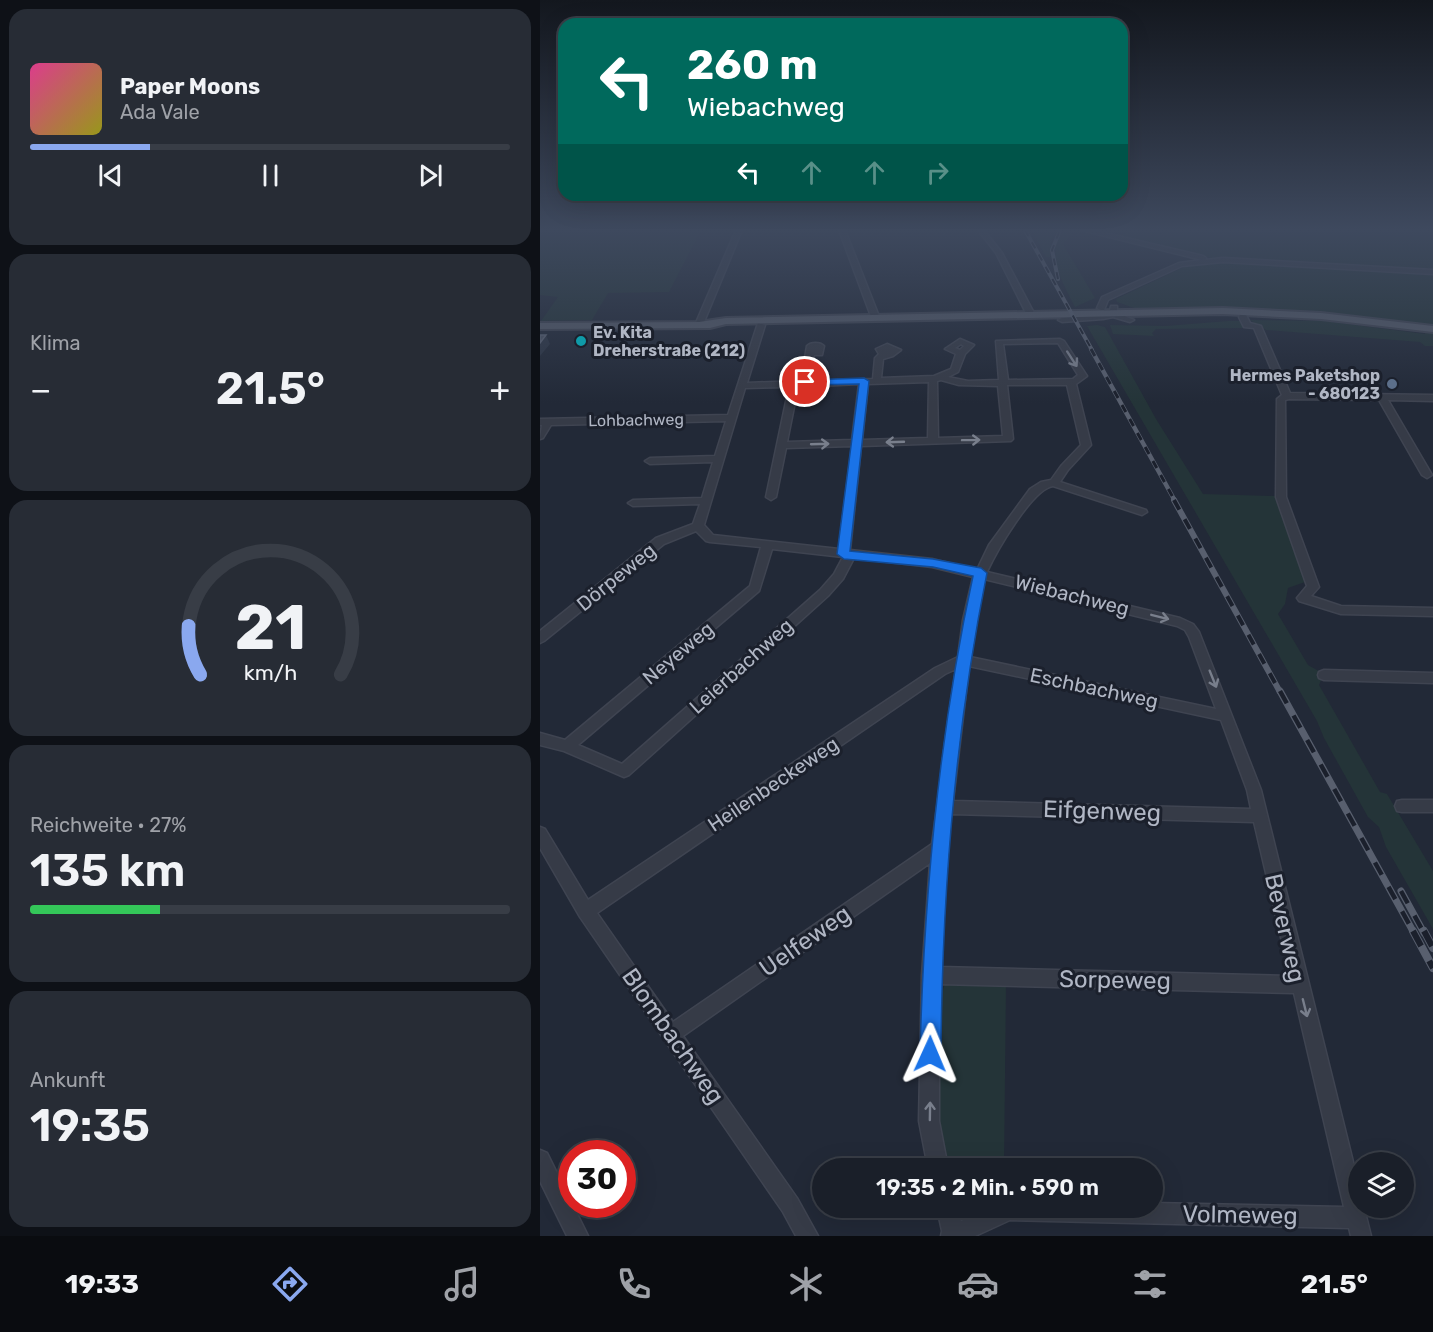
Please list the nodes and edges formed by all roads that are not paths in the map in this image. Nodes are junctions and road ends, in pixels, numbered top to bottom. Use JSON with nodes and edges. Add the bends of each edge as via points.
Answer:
{"nodes":[{"id":1,"x":715,"y":288,"type":"edge"},
{"id":2,"x":863,"y":288,"type":"edge"},
{"id":3,"x":1017,"y":288,"type":"edge"},
{"id":4,"x":1130,"y":288,"type":"edge"},
{"id":5,"x":1112,"y":296,"type":"junction"},
{"id":6,"x":1107,"y":312,"type":"junction"},
{"id":7,"x":1248,"y":315,"type":"junction"},
{"id":8,"x":1129,"y":316,"type":"junction"},
{"id":9,"x":1032,"y":318,"type":"junction"},
{"id":10,"x":1062,"y":320,"type":"junction"},
{"id":11,"x":804,"y":321,"type":"junction"},
{"id":12,"x":876,"y":322,"type":"junction"},
{"id":13,"x":699,"y":325,"type":"junction"},
{"id":14,"x":761,"y":325,"type":"junction"},
{"id":15,"x":540,"y":327,"type":"edge"},
{"id":16,"x":1433,"y":329,"type":"edge"},
{"id":17,"x":810,"y":353,"type":"dead end"},
{"id":18,"x":961,"y":353,"type":"dead end"},
{"id":19,"x":883,"y":354,"type":"dead end"},
{"id":20,"x":938,"y":379,"type":"junction"},
{"id":21,"x":864,"y":381,"type":"junction"},
{"id":22,"x":877,"y":381,"type":"junction"},
{"id":23,"x":1004,"y":383,"type":"junction"},
{"id":24,"x":800,"y":384,"type":"junction"},
{"id":25,"x":742,"y":386,"type":"junction"},
{"id":26,"x":1072,"y":386,"type":"junction"},
{"id":27,"x":1287,"y":396,"type":"junction"},
{"id":28,"x":1382,"y":397,"type":"junction"},
{"id":29,"x":1433,"y":398,"type":"edge"},
{"id":30,"x":731,"y":418,"type":"junction"},
{"id":31,"x":544,"y":422,"type":"edge"},
{"id":32,"x":540,"y":436,"type":"edge"},
{"id":33,"x":933,"y":441,"type":"junction"},
{"id":34,"x":857,"y":443,"type":"junction"},
{"id":35,"x":782,"y":445,"type":"junction"},
{"id":36,"x":718,"y":459,"type":"junction"},
{"id":37,"x":650,"y":461,"type":"dead end"},
{"id":38,"x":1427,"y":475,"type":"dead end"},
{"id":39,"x":1054,"y":483,"type":"junction"},
{"id":40,"x":771,"y":497,"type":"dead end"},
{"id":41,"x":704,"y":501,"type":"junction"},
{"id":42,"x":633,"y":504,"type":"dead end"},
{"id":43,"x":1142,"y":512,"type":"dead end"},
{"id":44,"x":698,"y":526,"type":"junction"},
{"id":45,"x":766,"y":546,"type":"junction"},
{"id":46,"x":847,"y":555,"type":"junction"},
{"id":47,"x":981,"y":573,"type":"junction"},
{"id":48,"x":1433,"y":612,"type":"edge"},
{"id":49,"x":1189,"y":627,"type":"joint"},
{"id":50,"x":540,"y":638,"type":"edge"},
{"id":51,"x":962,"y":660,"type":"junction"},
{"id":52,"x":1324,"y":675,"type":"dead end"},
{"id":53,"x":1433,"y":678,"type":"edge"},
{"id":54,"x":1226,"y":716,"type":"junction"},
{"id":55,"x":540,"y":739,"type":"edge"},
{"id":56,"x":567,"y":746,"type":"junction"},
{"id":57,"x":1402,"y":806,"type":"dead end"},
{"id":58,"x":1433,"y":806,"type":"edge"},
{"id":59,"x":945,"y":807,"type":"junction"},
{"id":60,"x":1259,"y":816,"type":"junction"},
{"id":61,"x":540,"y":834,"type":"edge"},
{"id":62,"x":939,"y":848,"type":"junction"},
{"id":63,"x":586,"y":911,"type":"junction"},
{"id":64,"x":932,"y":975,"type":"junction"},
{"id":65,"x":1299,"y":985,"type":"junction"},
{"id":66,"x":671,"y":1034,"type":"junction"},
{"id":67,"x":937,"y":1158,"type":"edge"},
{"id":68,"x":540,"y":1160,"type":"edge"},
{"id":69,"x":949,"y":1218,"type":"edge"},
{"id":70,"x":1358,"y":1227,"type":"edge"},
{"id":71,"x":953,"y":1235,"type":"edge"},
{"id":72,"x":578,"y":1236,"type":"edge"},
{"id":73,"x":808,"y":1236,"type":"edge"}],
"edges":[{"from":1,"to":13,"type":"street"},
{"from":2,"to":12,"type":"street"},
{"from":3,"to":9,"type":"street"},
{"from":4,"to":5,"type":"street"},
{"from":5,"to":6,"type":"street"},
{"from":5,"to":6,"type":"street","via":[[1104,300]]},
{"from":6,"to":8,"type":"main road"},
{"from":6,"to":9,"type":"main road"},
{"from":6,"to":10,"type":"street"},
{"from":7,"to":8,"type":"main road"},
{"from":7,"to":16,"type":"main road","via":[[1346,319]]},
{"from":7,"to":27,"type":"street","via":[[1247,325],[1257,326]]},
{"from":8,"to":10,"type":"main road"},
{"from":9,"to":10,"type":"main road"},
{"from":9,"to":12,"type":"main road"},
{"from":11,"to":12,"type":"main road"},
{"from":11,"to":13,"type":"main road"},
{"from":11,"to":14,"type":"street"},
{"from":12,"to":14,"type":"main road"},
{"from":13,"to":14,"type":"main road"},
{"from":13,"to":15,"type":"main road"},
{"from":14,"to":25,"type":"street"},
{"from":17,"to":24,"type":"street"},
{"from":18,"to":20,"type":"street","via":[[955,370]]},
{"from":19,"to":22,"type":"street","via":[[879,358]]},
{"from":20,"to":22,"type":"street"},
{"from":20,"to":23,"type":"street","via":[[953,383]]},
{"from":20,"to":33,"type":"street"},
{"from":21,"to":22,"type":"street"},
{"from":21,"to":24,"type":"street"},
{"from":21,"to":34,"type":"street"},
{"from":23,"to":26,"type":"street"},
{"from":23,"to":26,"type":"street","one_way":true,"via":[[999,343],[1060,341],[1083,376]]},
{"from":33,"to":23,"type":"street","one_way":true,"via":[[1008,439]]},
{"from":24,"to":25,"type":"street"},
{"from":24,"to":35,"type":"street"},
{"from":25,"to":30,"type":"street"},
{"from":26,"to":39,"type":"street","via":[[1086,445]]},
{"from":27,"to":28,"type":"street"},
{"from":27,"to":48,"type":"street","via":[[1281,399],[1281,497],[1313,587],[1303,598],[1341,610]]},
{"from":28,"to":29,"type":"street"},
{"from":28,"to":38,"type":"street"},
{"from":30,"to":31,"type":"street","name":"Lohbachweg"},
{"from":30,"to":36,"type":"street"},
{"from":31,"to":32,"type":"street"},
{"from":33,"to":34,"type":"street","one_way":true},
{"from":35,"to":34,"type":"street","one_way":true},
{"from":34,"to":46,"type":"street"},
{"from":35,"to":40,"type":"street"},
{"from":36,"to":37,"type":"street"},
{"from":36,"to":41,"type":"street"},
{"from":39,"to":43,"type":"street"},
{"from":39,"to":47,"type":"street","via":[[1045,483],[1034,491],[993,548]]},
{"from":41,"to":42,"type":"street"},
{"from":41,"to":44,"type":"street"},
{"from":44,"to":45,"type":"street","name":"Wiebachweg","via":[[710,538]]},
{"from":44,"to":50,"type":"street","name":"Dörpeweg","via":[[660,541]]},
{"from":45,"to":46,"type":"street","name":"Wiebachweg"},
{"from":45,"to":56,"type":"street","name":"Neyeweg","via":[[755,588]]},
{"from":46,"to":47,"type":"street","name":"Wiebachweg","via":[[933,563]]},
{"from":46,"to":56,"type":"street","name":"Leierbachweg","via":[[838,576],[824,593],[624,771]]},
{"from":47,"to":49,"type":"street","name":"Wiebachweg","one_way":true},
{"from":47,"to":51,"type":"street"},
{"from":49,"to":54,"type":"street","name":"Beverweg","one_way":true},
{"from":51,"to":54,"type":"street","name":"Eschbachweg"},
{"from":51,"to":59,"type":"street"},
{"from":51,"to":63,"type":"street","name":"Heilenbeckeweg"},
{"from":52,"to":53,"type":"street"},
{"from":54,"to":60,"type":"street","name":"Beverweg","via":[[1244,759]]},
{"from":55,"to":56,"type":"street"},
{"from":57,"to":58,"type":"street"},
{"from":59,"to":60,"type":"street","name":"Eifgenweg"},
{"from":59,"to":62,"type":"street"},
{"from":60,"to":65,"type":"street","name":"Beverweg"},
{"from":61,"to":63,"type":"street","name":"Blombachweg"},
{"from":62,"to":64,"type":"street"},
{"from":62,"to":66,"type":"street","name":"Uelfeweg"},
{"from":63,"to":66,"type":"street","name":"Blombachweg"},
{"from":64,"to":65,"type":"street","name":"Sorpeweg"},
{"from":67,"to":64,"type":"street","one_way":true,"via":[[929,1121]]},
{"from":65,"to":70,"type":"street","name":"Beverweg","one_way":true},
{"from":66,"to":73,"type":"street","name":"Blombachweg"},
{"from":68,"to":72,"type":"street"},
{"from":69,"to":71,"type":"street"},
{"from":70,"to":71,"type":"street","name":"Volmeweg","via":[[1010,1210]]}]}
